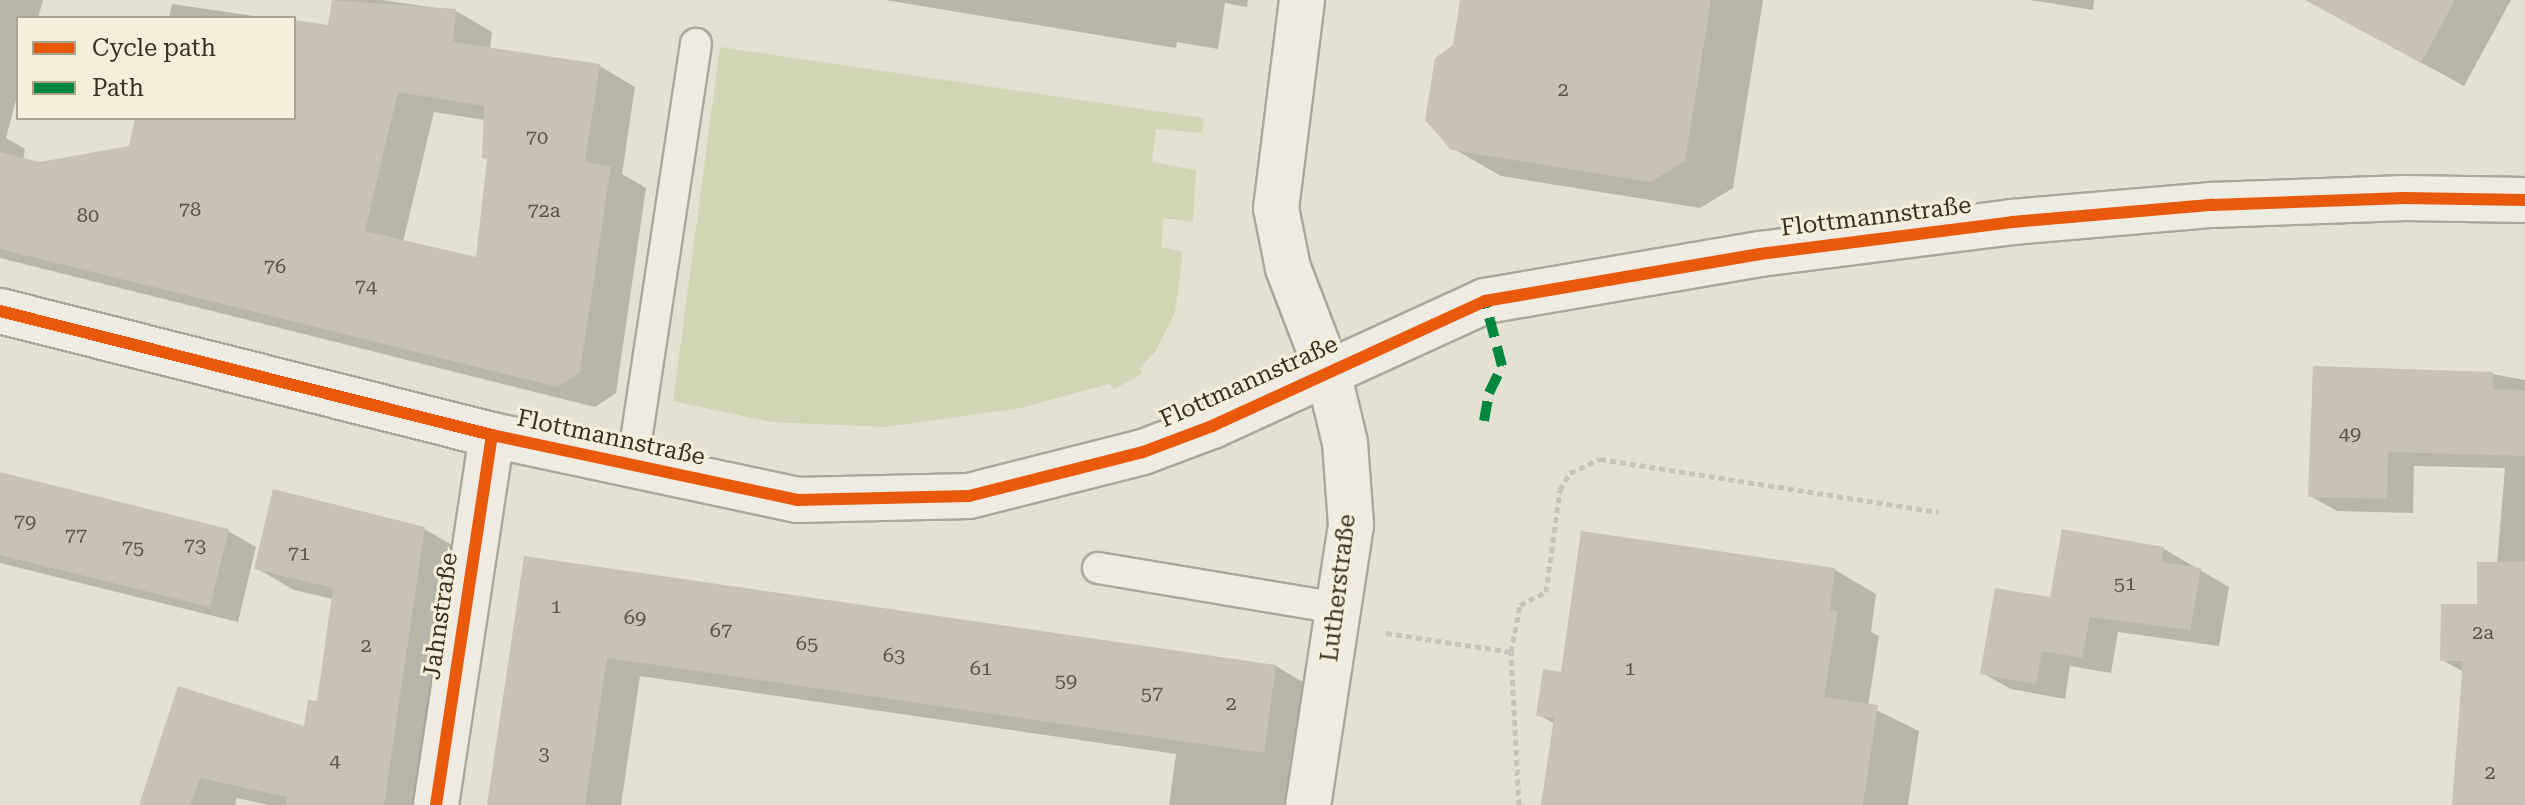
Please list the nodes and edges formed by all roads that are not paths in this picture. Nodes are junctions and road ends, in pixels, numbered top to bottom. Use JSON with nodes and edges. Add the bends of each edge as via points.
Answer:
{"nodes":[{"id":1,"x":1302,"y":0,"type":"edge"},
{"id":2,"x":696,"y":44,"type":"dead end"},
{"id":3,"x":2525,"y":200,"type":"edge"},
{"id":4,"x":0,"y":311,"type":"edge"},
{"id":5,"x":1328,"y":372,"type":"junction"},
{"id":6,"x":492,"y":435,"type":"junction"},
{"id":7,"x":632,"y":467,"type":"junction"},
{"id":8,"x":1098,"y":568,"type":"dead end"},
{"id":9,"x":1337,"y":608,"type":"junction"},
{"id":10,"x":436,"y":805,"type":"edge"},
{"id":11,"x":1308,"y":805,"type":"edge"}],
"edges":[{"from":1,"to":5,"type":"street","name":"Lutherstraße","via":[[1276,208],[1288,268]]},
{"from":2,"to":7,"type":"lane","name":"Flottmannstraße"},
{"from":3,"to":5,"type":"street","name":"Flottmannstraße","via":[[2212,205],[2012,222],[1760,254],[1485,301]]},
{"from":4,"to":6,"type":"street","name":"Flottmannstraße"},
{"from":5,"to":7,"type":"street","name":"Flottmannstraße","via":[[1143,452],[969,496],[797,500]]},
{"from":5,"to":9,"type":"street","name":"Lutherstraße","via":[[1345,443],[1350,510]]},
{"from":6,"to":7,"type":"street","name":"Flottmannstraße"},
{"from":6,"to":10,"type":"street","name":"Jahnstraße"},
{"from":8,"to":9,"type":"lane"},
{"from":9,"to":11,"type":"street","name":"Lutherstraße"}]}
